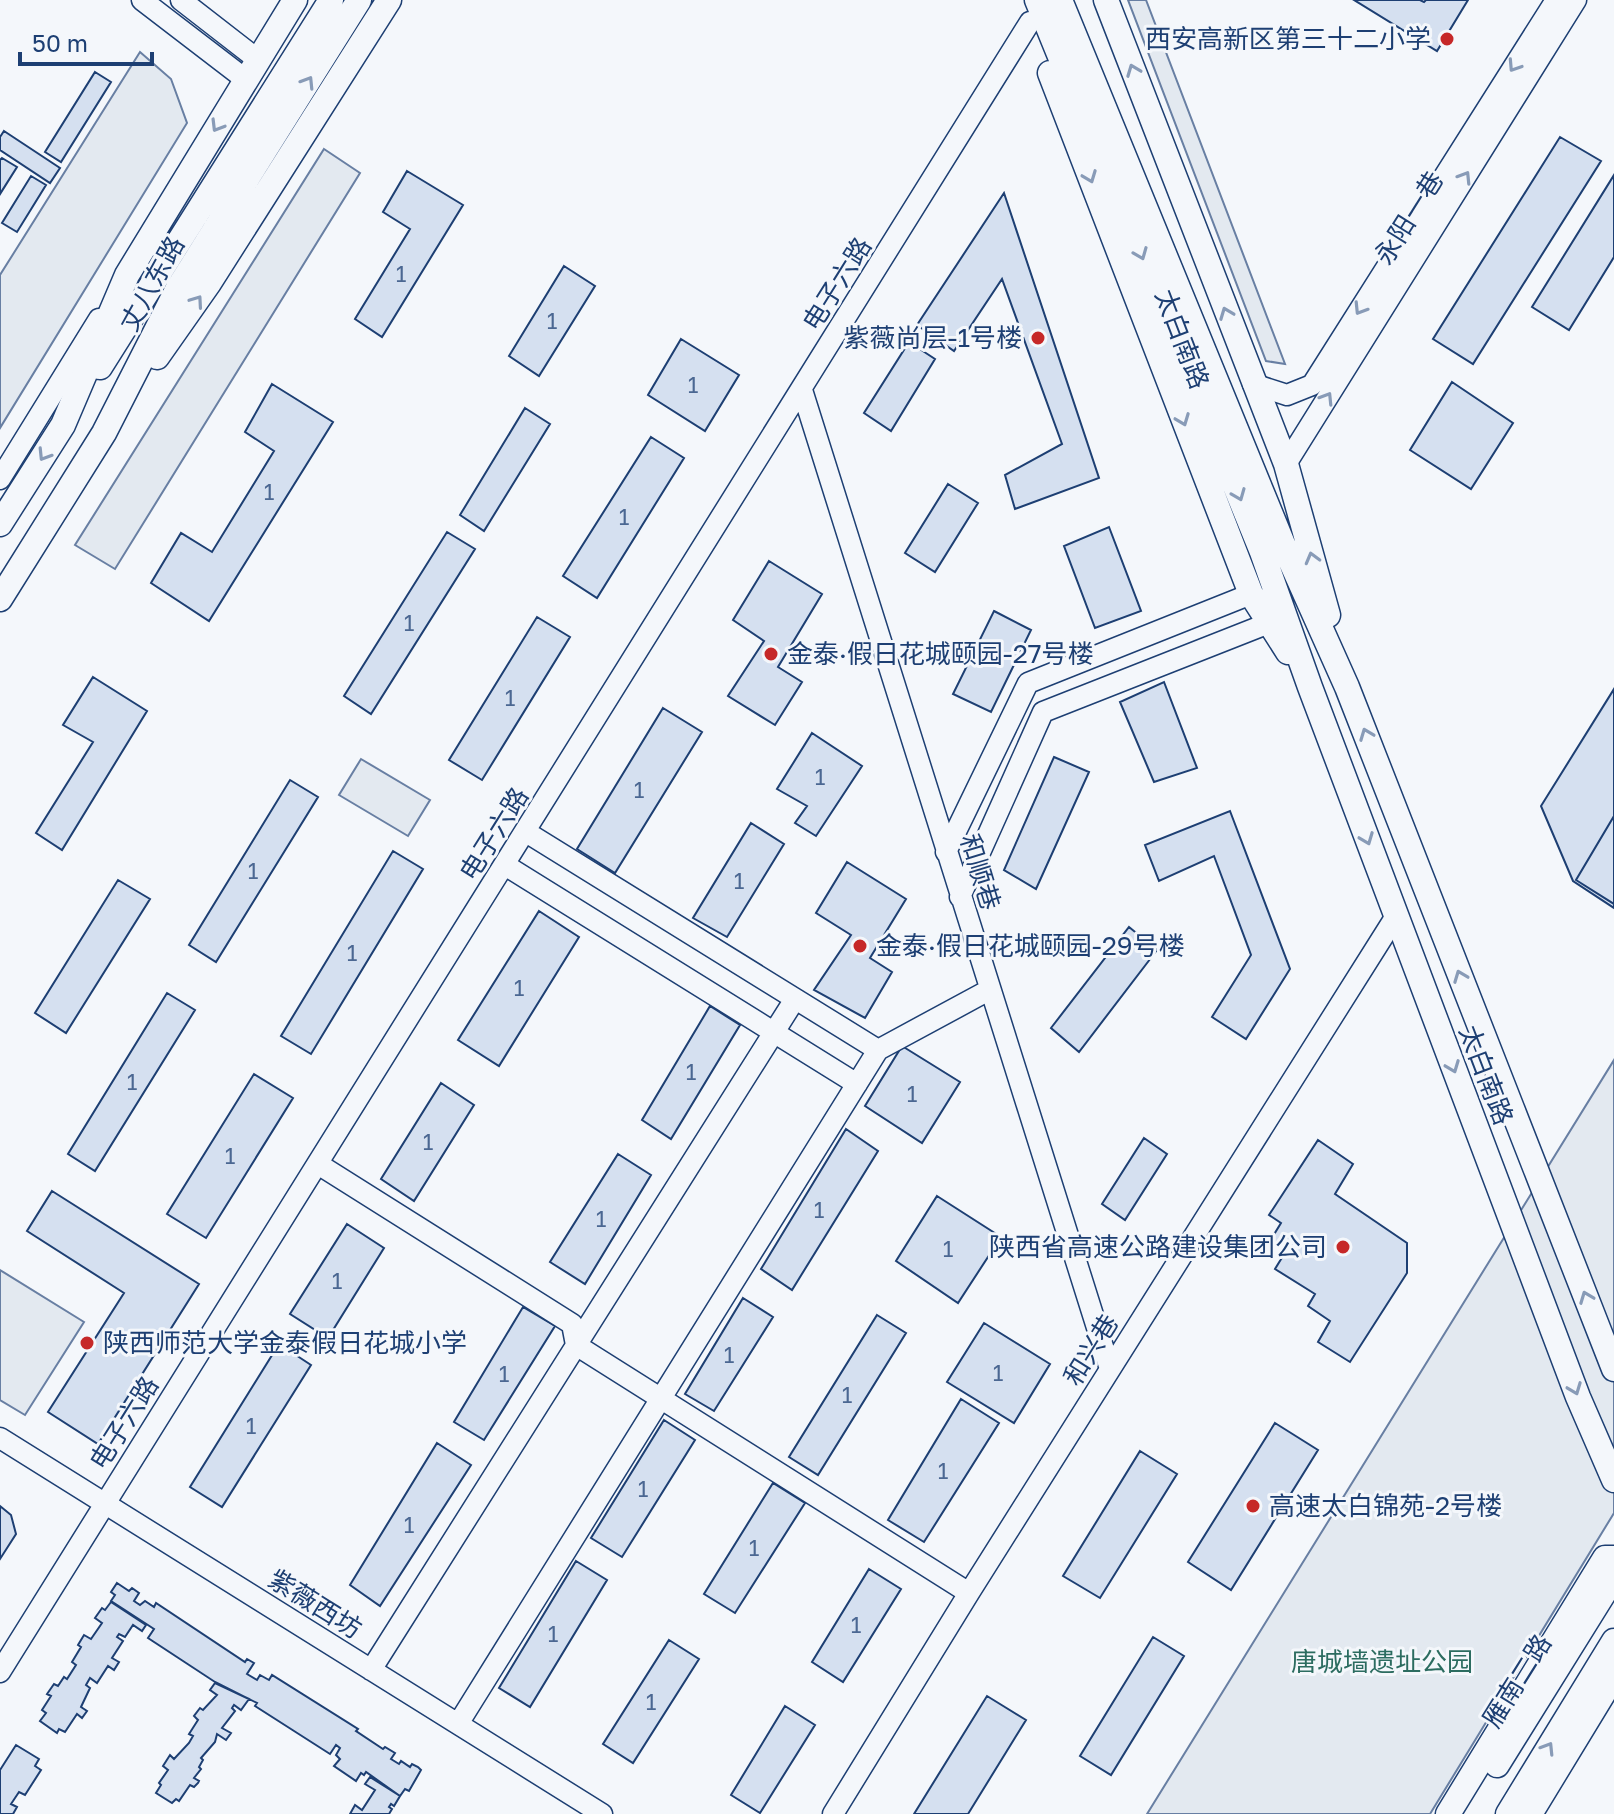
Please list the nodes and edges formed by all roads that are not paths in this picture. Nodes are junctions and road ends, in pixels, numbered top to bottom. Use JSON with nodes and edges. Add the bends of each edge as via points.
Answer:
{"nodes":[{"id":1,"x":142,"y":0,"type":"edge"},
{"id":2,"x":181,"y":0,"type":"edge"},
{"id":3,"x":295,"y":0,"type":"edge"},
{"id":4,"x":331,"y":0,"type":"edge"},
{"id":5,"x":359,"y":0,"type":"edge"},
{"id":6,"x":389,"y":0,"type":"edge"},
{"id":7,"x":1060,"y":0,"type":"edge"},
{"id":8,"x":1106,"y":0,"type":"edge"},
{"id":9,"x":1556,"y":0,"type":"edge"},
{"id":10,"x":1576,"y":0,"type":"edge"},
{"id":11,"x":1030,"y":7,"type":"edge"},
{"id":12,"x":251,"y":69,"type":"junction"},
{"id":13,"x":127,"y":275,"type":"junction"},
{"id":14,"x":1253,"y":384,"type":"junction"},
{"id":15,"x":802,"y":390,"type":"junction"},
{"id":16,"x":63,"y":425,"type":"junction"},
{"id":17,"x":104,"y":433,"type":"junction"},
{"id":18,"x":1286,"y":464,"type":"junction"},
{"id":19,"x":0,"y":479,"type":"edge"},
{"id":20,"x":0,"y":524,"type":"edge"},
{"id":21,"x":1272,"y":548,"type":"junction"},
{"id":22,"x":1251,"y":594,"type":"junction"},
{"id":23,"x":0,"y":599,"type":"edge"},
{"id":24,"x":1269,"y":623,"type":"junction"},
{"id":25,"x":1310,"y":687,"type":"junction"},
{"id":26,"x":1347,"y":687,"type":"junction"},
{"id":27,"x":526,"y":832,"type":"junction"},
{"id":28,"x":946,"y":852,"type":"junction"},
{"id":29,"x":505,"y":865,"type":"junction"},
{"id":30,"x":960,"y":897,"type":"junction"},
{"id":31,"x":1396,"y":916,"type":"junction"},
{"id":32,"x":989,"y":990,"type":"junction"},
{"id":33,"x":795,"y":999,"type":"junction"},
{"id":34,"x":774,"y":1032,"type":"junction"},
{"id":35,"x":878,"y":1050,"type":"junction"},
{"id":36,"x":857,"y":1084,"type":"junction"},
{"id":37,"x":318,"y":1164,"type":"junction"},
{"id":38,"x":576,"y":1345,"type":"junction"},
{"id":39,"x":1110,"y":1369,"type":"junction"},
{"id":40,"x":1614,"y":1369,"type":"edge"},
{"id":41,"x":659,"y":1398,"type":"junction"},
{"id":42,"x":0,"y":1438,"type":"edge"},
{"id":43,"x":1614,"y":1480,"type":"edge"},
{"id":44,"x":105,"y":1503,"type":"junction"},
{"id":45,"x":1614,"y":1558,"type":"edge"},
{"id":46,"x":1614,"y":1577,"type":"edge"},
{"id":47,"x":969,"y":1593,"type":"junction"},
{"id":48,"x":1614,"y":1641,"type":"edge"},
{"id":49,"x":371,"y":1670,"type":"junction"},
{"id":50,"x":0,"y":1672,"type":"edge"},
{"id":51,"x":1614,"y":1676,"type":"edge"},
{"id":52,"x":458,"y":1724,"type":"junction"},
{"id":53,"x":602,"y":1814,"type":"edge"},
{"id":54,"x":833,"y":1814,"type":"edge"},
{"id":55,"x":1448,"y":1814,"type":"edge"},
{"id":56,"x":1467,"y":1814,"type":"edge"},
{"id":57,"x":1508,"y":1814,"type":"edge"},
{"id":58,"x":1530,"y":1814,"type":"edge"}],
"edges":[{"from":1,"to":12,"type":"street"},
{"from":2,"to":12,"type":"street"},
{"from":3,"to":12,"type":"main road","name":"丈八东路"},
{"from":4,"to":16,"type":"main road","name":"丈八东路"},
{"from":17,"to":5,"type":"main road","name":"丈八东路","one_way":true,"via":[[177,290]]},
{"from":17,"to":6,"type":"main road","one_way":true,"via":[[209,283]]},
{"from":7,"to":21,"type":"main road","name":"太白南路"},
{"from":14,"to":8,"type":"main road","name":"太白南路","one_way":true},
{"from":9,"to":14,"type":"street","name":"永阳一巷","one_way":true,"via":[[1312,385],[1287,395]]},
{"from":18,"to":10,"type":"street","name":"永阳一巷","one_way":true},
{"from":11,"to":15,"type":"street","name":"电子六路"},
{"from":11,"to":21,"type":"main road","name":"太白南路","one_way":true},
{"from":11,"to":22,"type":"main road","name":"太白南路","one_way":true},
{"from":12,"to":13,"type":"main road","name":"丈八东路","one_way":true},
{"from":13,"to":16,"type":"main road","name":"丈八东路"},
{"from":13,"to":19,"type":"street"},
{"from":14,"to":18,"type":"main road","name":"太白南路"},
{"from":15,"to":27,"type":"street","name":"电子六路"},
{"from":15,"to":28,"type":"street","name":"和顺巷"},
{"from":16,"to":20,"type":"main road","name":"丈八东路","one_way":true},
{"from":17,"to":23,"type":"main road","name":"丈八东路"},
{"from":26,"to":18,"type":"main road","name":"太白南路","one_way":true},
{"from":21,"to":25,"type":"main road","name":"太白南路"},
{"from":21,"to":26,"type":"main road","name":"太白南路"},
{"from":22,"to":24,"type":"main road","name":"太白南路"},
{"from":22,"to":28,"type":"street","via":[[1028,683]]},
{"from":24,"to":25,"type":"main road","name":"太白南路"},
{"from":24,"to":30,"type":"street","via":[[1043,712]]},
{"from":25,"to":31,"type":"main road","name":"太白南路","one_way":true},
{"from":40,"to":26,"type":"main road","name":"太白南路","one_way":true},
{"from":27,"to":29,"type":"street","name":"电子六路"},
{"from":27,"to":33,"type":"street"},
{"from":28,"to":30,"type":"street","name":"和顺巷"},
{"from":29,"to":34,"type":"street"},
{"from":29,"to":37,"type":"street","name":"电子六路"},
{"from":30,"to":32,"type":"street","name":"和顺巷"},
{"from":31,"to":39,"type":"street","name":"和兴巷"},
{"from":31,"to":43,"type":"main road","name":"太白南路","one_way":true},
{"from":32,"to":35,"type":"street"},
{"from":32,"to":39,"type":"street","name":"和顺巷"},
{"from":33,"to":34,"type":"street"},
{"from":33,"to":35,"type":"street"},
{"from":34,"to":36,"type":"street"},
{"from":34,"to":38,"type":"street"},
{"from":35,"to":36,"type":"street"},
{"from":36,"to":41,"type":"street"},
{"from":37,"to":38,"type":"street","via":[[572,1324]]},
{"from":37,"to":44,"type":"street","name":"电子六路"},
{"from":38,"to":41,"type":"street"},
{"from":38,"to":49,"type":"street"},
{"from":39,"to":47,"type":"street","name":"和兴巷"},
{"from":41,"to":47,"type":"street"},
{"from":41,"to":52,"type":"street"},
{"from":42,"to":44,"type":"street","name":"紫薇西坊"},
{"from":44,"to":49,"type":"street","name":"紫薇西坊"},
{"from":44,"to":50,"type":"street","name":"电子六路"},
{"from":45,"to":55,"type":"main road","via":[[1605,1558]]},
{"from":46,"to":56,"type":"main road","name":"雁南二路"},
{"from":47,"to":54,"type":"street","name":"和兴巷"},
{"from":57,"to":48,"type":"main road","one_way":true},
{"from":49,"to":52,"type":"street","name":"紫薇西坊"},
{"from":51,"to":58,"type":"main road"},
{"from":52,"to":53,"type":"street","name":"紫薇西坊"}]}
